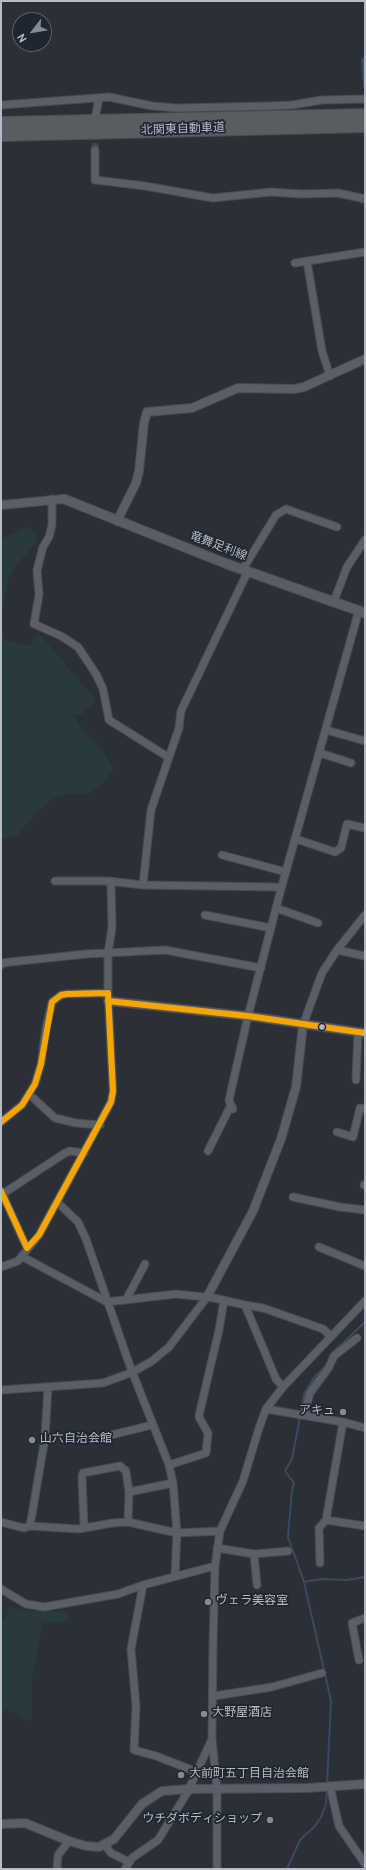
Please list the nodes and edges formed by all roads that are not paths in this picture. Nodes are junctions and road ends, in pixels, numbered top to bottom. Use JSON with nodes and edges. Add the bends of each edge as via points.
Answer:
{"nodes":[{"id":1,"x":99,"y":98,"type":"junction"},
{"id":2,"x":365,"y":99,"type":"edge"},
{"id":3,"x":1,"y":105,"type":"edge"},
{"id":4,"x":96,"y":114,"type":"dead end"},
{"id":5,"x":365,"y":115,"type":"edge"},
{"id":6,"x":1,"y":123,"type":"edge"},
{"id":7,"x":365,"y":126,"type":"edge"},
{"id":8,"x":1,"y":134,"type":"edge"},
{"id":9,"x":95,"y":150,"type":"tunnel mouth"},
{"id":10,"x":365,"y":200,"type":"edge"},
{"id":11,"x":365,"y":252,"type":"edge"},
{"id":12,"x":306,"y":261,"type":"junction"},
{"id":13,"x":295,"y":263,"type":"dead end"},
{"id":14,"x":365,"y":359,"type":"edge"},
{"id":15,"x":330,"y":376,"type":"junction"},
{"id":16,"x":52,"y":499,"type":"junction"},
{"id":17,"x":64,"y":499,"type":"joint"},
{"id":18,"x":1,"y":505,"type":"edge"},
{"id":19,"x":117,"y":521,"type":"junction"},
{"id":20,"x":337,"y":527,"type":"dead end"},
{"id":21,"x":365,"y":540,"type":"edge"},
{"id":22,"x":245,"y":570,"type":"junction"},
{"id":23,"x":334,"y":601,"type":"junction"},
{"id":24,"x":362,"y":612,"type":"edge"},
{"id":25,"x":326,"y":730,"type":"junction"},
{"id":26,"x":365,"y":741,"type":"edge"},
{"id":27,"x":320,"y":753,"type":"junction"},
{"id":28,"x":168,"y":757,"type":"junction"},
{"id":29,"x":351,"y":762,"type":"dead end"},
{"id":30,"x":365,"y":828,"type":"edge"},
{"id":31,"x":296,"y":840,"type":"junction"},
{"id":32,"x":222,"y":855,"type":"dead end"},
{"id":33,"x":286,"y":872,"type":"junction"},
{"id":34,"x":55,"y":881,"type":"dead end"},
{"id":35,"x":111,"y":882,"type":"junction"},
{"id":36,"x":143,"y":885,"type":"junction"},
{"id":37,"x":281,"y":889,"type":"junction"},
{"id":38,"x":276,"y":908,"type":"junction"},
{"id":39,"x":205,"y":915,"type":"dead end"},
{"id":40,"x":365,"y":915,"type":"edge"},
{"id":41,"x":318,"y":923,"type":"dead end"},
{"id":42,"x":271,"y":928,"type":"junction"},
{"id":43,"x":337,"y":950,"type":"junction"},
{"id":44,"x":108,"y":953,"type":"junction"},
{"id":45,"x":365,"y":956,"type":"edge"},
{"id":46,"x":1,"y":965,"type":"edge"},
{"id":47,"x":261,"y":968,"type":"junction"},
{"id":48,"x":108,"y":997,"type":"junction"},
{"id":49,"x":248,"y":1016,"type":"junction"},
{"id":50,"x":303,"y":1025,"type":"junction"},
{"id":51,"x":361,"y":1033,"type":"edge"},
{"id":52,"x":356,"y":1080,"type":"dead end"},
{"id":53,"x":29,"y":1094,"type":"junction"},
{"id":54,"x":365,"y":1109,"type":"edge"},
{"id":55,"x":1,"y":1122,"type":"edge"},
{"id":56,"x":100,"y":1125,"type":"junction"},
{"id":57,"x":337,"y":1132,"type":"dead end"},
{"id":58,"x":208,"y":1151,"type":"dead end"},
{"id":59,"x":84,"y":1153,"type":"junction"},
{"id":60,"x":1,"y":1193,"type":"edge"},
{"id":61,"x":293,"y":1196,"type":"dead end"},
{"id":62,"x":57,"y":1202,"type":"junction"},
{"id":63,"x":365,"y":1210,"type":"edge"},
{"id":64,"x":319,"y":1247,"type":"dead end"},
{"id":65,"x":27,"y":1248,"type":"junction"},
{"id":66,"x":23,"y":1257,"type":"junction"},
{"id":67,"x":144,"y":1264,"type":"dead end"},
{"id":68,"x":365,"y":1266,"type":"edge"},
{"id":69,"x":1,"y":1267,"type":"edge"},
{"id":70,"x":207,"y":1297,"type":"junction"},
{"id":71,"x":126,"y":1300,"type":"junction"},
{"id":72,"x":224,"y":1300,"type":"junction"},
{"id":73,"x":365,"y":1301,"type":"edge"},
{"id":74,"x":107,"y":1302,"type":"junction"},
{"id":75,"x":244,"y":1305,"type":"junction"},
{"id":76,"x":331,"y":1336,"type":"junction"},
{"id":77,"x":357,"y":1338,"type":"dead end"},
{"id":78,"x":133,"y":1372,"type":"junction"},
{"id":79,"x":48,"y":1387,"type":"junction"},
{"id":80,"x":283,"y":1387,"type":"junction"},
{"id":81,"x":1,"y":1390,"type":"edge"},
{"id":82,"x":266,"y":1409,"type":"junction"},
{"id":83,"x":304,"y":1415,"type":"junction"},
{"id":84,"x":343,"y":1422,"type":"junction"},
{"id":85,"x":152,"y":1425,"type":"junction"},
{"id":86,"x":365,"y":1428,"type":"edge"},
{"id":87,"x":95,"y":1439,"type":"dead end"},
{"id":88,"x":169,"y":1465,"type":"junction"},
{"id":89,"x":173,"y":1483,"type":"junction"},
{"id":90,"x":129,"y":1492,"type":"junction"},
{"id":91,"x":326,"y":1520,"type":"junction"},
{"id":92,"x":1,"y":1522,"type":"edge"},
{"id":93,"x":128,"y":1522,"type":"junction"},
{"id":94,"x":30,"y":1526,"type":"junction"},
{"id":95,"x":365,"y":1526,"type":"edge"},
{"id":96,"x":84,"y":1527,"type":"junction"},
{"id":97,"x":220,"y":1531,"type":"junction"},
{"id":98,"x":177,"y":1533,"type":"junction"},
{"id":99,"x":216,"y":1548,"type":"junction"},
{"id":100,"x":288,"y":1551,"type":"dead end"},
{"id":101,"x":254,"y":1554,"type":"junction"},
{"id":102,"x":320,"y":1562,"type":"dead end"},
{"id":103,"x":215,"y":1566,"type":"junction"},
{"id":104,"x":175,"y":1576,"type":"junction"},
{"id":105,"x":143,"y":1585,"type":"junction"},
{"id":106,"x":257,"y":1585,"type":"dead end"},
{"id":107,"x":1,"y":1589,"type":"edge"},
{"id":108,"x":365,"y":1618,"type":"edge"},
{"id":109,"x":359,"y":1660,"type":"dead end"},
{"id":110,"x":322,"y":1673,"type":"dead end"},
{"id":111,"x":214,"y":1696,"type":"junction"},
{"id":112,"x":212,"y":1739,"type":"junction"},
{"id":113,"x":197,"y":1772,"type":"junction"},
{"id":114,"x":365,"y":1784,"type":"edge"},
{"id":115,"x":330,"y":1786,"type":"junction"},
{"id":116,"x":217,"y":1788,"type":"junction"},
{"id":117,"x":189,"y":1789,"type":"junction"},
{"id":118,"x":1,"y":1824,"type":"edge"},
{"id":119,"x":69,"y":1841,"type":"junction"},
{"id":120,"x":105,"y":1846,"type":"junction"},
{"id":121,"x":129,"y":1862,"type":"junction"},
{"id":122,"x":365,"y":1864,"type":"edge"},
{"id":123,"x":57,"y":1869,"type":"edge"},
{"id":124,"x":125,"y":1869,"type":"edge"},
{"id":125,"x":217,"y":1869,"type":"edge"}],
"edges":[{"from":1,"to":2,"type":"street","via":[[119,98],[152,106],[176,108],[292,105],[322,100]]},
{"from":1,"to":3,"type":"street"},
{"from":1,"to":4,"type":"street"},
{"from":5,"to":6,"type":"highway","name":"北関東自動車道"},
{"from":7,"to":8,"type":"highway","name":"北関東自動車道"},
{"from":9,"to":10,"type":"street","via":[[95,180],[122,182],[213,198],[271,192],[338,193]]},
{"from":11,"to":12,"type":"street"},
{"from":12,"to":13,"type":"street"},
{"from":12,"to":15,"type":"street","via":[[321,347]]},
{"from":14,"to":15,"type":"street"},
{"from":15,"to":19,"type":"street","via":[[294,389],[238,388],[192,408],[147,412],[136,483]]},
{"from":16,"to":17,"type":"street"},
{"from":16,"to":18,"type":"street"},
{"from":16,"to":28,"type":"street","via":[[52,525],[37,570],[39,595],[34,624],[78,646],[103,690],[109,720]]},
{"from":17,"to":19,"type":"main road","name":"竜舞足利線"},
{"from":19,"to":22,"type":"main road","name":"竜舞足利線"},
{"from":20,"to":22,"type":"street","via":[[286,509],[276,515]]},
{"from":21,"to":23,"type":"street","via":[[347,567]]},
{"from":22,"to":23,"type":"main road","name":"竜舞足利線"},
{"from":22,"to":28,"type":"street","via":[[181,711],[179,728]]},
{"from":23,"to":24,"type":"main road","name":"竜舞足利線"},
{"from":24,"to":25,"type":"street"},
{"from":25,"to":26,"type":"street"},
{"from":25,"to":27,"type":"street"},
{"from":27,"to":29,"type":"street"},
{"from":27,"to":31,"type":"street"},
{"from":28,"to":36,"type":"street","via":[[151,810]]},
{"from":30,"to":31,"type":"street","via":[[347,824],[341,848],[335,852]]},
{"from":31,"to":33,"type":"street"},
{"from":32,"to":33,"type":"street"},
{"from":33,"to":37,"type":"street"},
{"from":34,"to":35,"type":"street"},
{"from":35,"to":36,"type":"street"},
{"from":35,"to":44,"type":"street","via":[[112,928]]},
{"from":36,"to":37,"type":"street"},
{"from":37,"to":38,"type":"street"},
{"from":38,"to":41,"type":"street"},
{"from":38,"to":42,"type":"street"},
{"from":39,"to":42,"type":"street"},
{"from":40,"to":43,"type":"street"},
{"from":42,"to":47,"type":"street"},
{"from":43,"to":45,"type":"street"},
{"from":43,"to":50,"type":"street","via":[[322,973]]},
{"from":44,"to":46,"type":"street"},
{"from":44,"to":47,"type":"street","via":[[172,950]]},
{"from":44,"to":48,"type":"street"},
{"from":47,"to":49,"type":"street"},
{"from":48,"to":49,"type":"street"},
{"from":48,"to":53,"type":"street","via":[[67,994],[52,1002],[39,1073]]},
{"from":48,"to":56,"type":"street","via":[[113,1091],[111,1102]]},
{"from":49,"to":50,"type":"street"},
{"from":49,"to":58,"type":"street","via":[[229,1100],[232,1108]]},
{"from":50,"to":51,"type":"street"},
{"from":50,"to":70,"type":"street","via":[[296,1087],[281,1139],[254,1211]]},
{"from":51,"to":52,"type":"street"},
{"from":53,"to":55,"type":"street","via":[[14,1112]]},
{"from":53,"to":56,"type":"street","via":[[55,1118]]},
{"from":54,"to":57,"type":"street","via":[[360,1108],[353,1136]]},
{"from":56,"to":59,"type":"street"},
{"from":59,"to":60,"type":"street","via":[[65,1153]]},
{"from":59,"to":62,"type":"street"},
{"from":60,"to":65,"type":"street"},
{"from":61,"to":63,"type":"street"},
{"from":62,"to":65,"type":"street","via":[[39,1236]]},
{"from":62,"to":74,"type":"street","via":[[78,1222]]},
{"from":64,"to":68,"type":"street"},
{"from":65,"to":66,"type":"street"},
{"from":66,"to":69,"type":"street"},
{"from":66,"to":74,"type":"street"},
{"from":67,"to":71,"type":"street"},
{"from":70,"to":71,"type":"street","via":[[176,1294]]},
{"from":70,"to":72,"type":"street"},
{"from":70,"to":78,"type":"street","via":[[162,1354]]},
{"from":71,"to":74,"type":"street"},
{"from":72,"to":75,"type":"street"},
{"from":72,"to":88,"type":"street","via":[[199,1417],[208,1433],[206,1453]]},
{"from":73,"to":76,"type":"street"},
{"from":74,"to":78,"type":"street"},
{"from":75,"to":76,"type":"street","via":[[263,1308],[323,1329]]},
{"from":75,"to":80,"type":"street","via":[[276,1379]]},
{"from":76,"to":80,"type":"street"},
{"from":77,"to":83,"type":"street","via":[[334,1356],[329,1368],[310,1393]]},
{"from":78,"to":79,"type":"street","via":[[103,1383]]},
{"from":78,"to":85,"type":"street"},
{"from":79,"to":81,"type":"street"},
{"from":79,"to":94,"type":"street","via":[[44,1445]]},
{"from":80,"to":82,"type":"street"},
{"from":82,"to":83,"type":"street"},
{"from":82,"to":97,"type":"street","via":[[243,1481]]},
{"from":83,"to":84,"type":"street"},
{"from":84,"to":86,"type":"street"},
{"from":84,"to":91,"type":"street"},
{"from":85,"to":87,"type":"street"},
{"from":85,"to":88,"type":"street"},
{"from":88,"to":89,"type":"street"},
{"from":89,"to":90,"type":"street"},
{"from":89,"to":98,"type":"street"},
{"from":90,"to":93,"type":"street"},
{"from":90,"to":96,"type":"street","via":[[123,1467],[83,1473]]},
{"from":91,"to":95,"type":"street"},
{"from":91,"to":102,"type":"street","via":[[319,1528]]},
{"from":92,"to":94,"type":"street","via":[[24,1528]]},
{"from":93,"to":96,"type":"street"},
{"from":93,"to":98,"type":"street"},
{"from":94,"to":96,"type":"street","via":[[79,1529]]},
{"from":97,"to":98,"type":"street"},
{"from":97,"to":99,"type":"street"},
{"from":98,"to":104,"type":"street"},
{"from":99,"to":101,"type":"street"},
{"from":99,"to":103,"type":"street"},
{"from":100,"to":101,"type":"street"},
{"from":101,"to":106,"type":"street"},
{"from":103,"to":104,"type":"street"},
{"from":103,"to":111,"type":"street"},
{"from":104,"to":105,"type":"street"},
{"from":105,"to":107,"type":"street","via":[[118,1594],[44,1607],[26,1604]]},
{"from":105,"to":113,"type":"street","via":[[131,1649],[136,1706],[134,1750]]},
{"from":108,"to":109,"type":"street","via":[[352,1623]]},
{"from":110,"to":111,"type":"street","via":[[272,1687]]},
{"from":111,"to":112,"type":"street"},
{"from":112,"to":113,"type":"street"},
{"from":112,"to":116,"type":"street"},
{"from":113,"to":117,"type":"street"},
{"from":114,"to":115,"type":"street"},
{"from":115,"to":116,"type":"street","via":[[283,1789]]},
{"from":115,"to":122,"type":"street","via":[[339,1826]]},
{"from":116,"to":117,"type":"street"},
{"from":116,"to":125,"type":"street"},
{"from":117,"to":120,"type":"street","via":[[155,1795],[142,1804],[114,1839]]},
{"from":117,"to":121,"type":"street","via":[[158,1840]]},
{"from":118,"to":119,"type":"street","via":[[25,1823]]},
{"from":119,"to":120,"type":"street","via":[[93,1848]]},
{"from":119,"to":123,"type":"street","via":[[58,1855]]},
{"from":120,"to":121,"type":"street","via":[[111,1853]]},
{"from":121,"to":124,"type":"street"}]}
